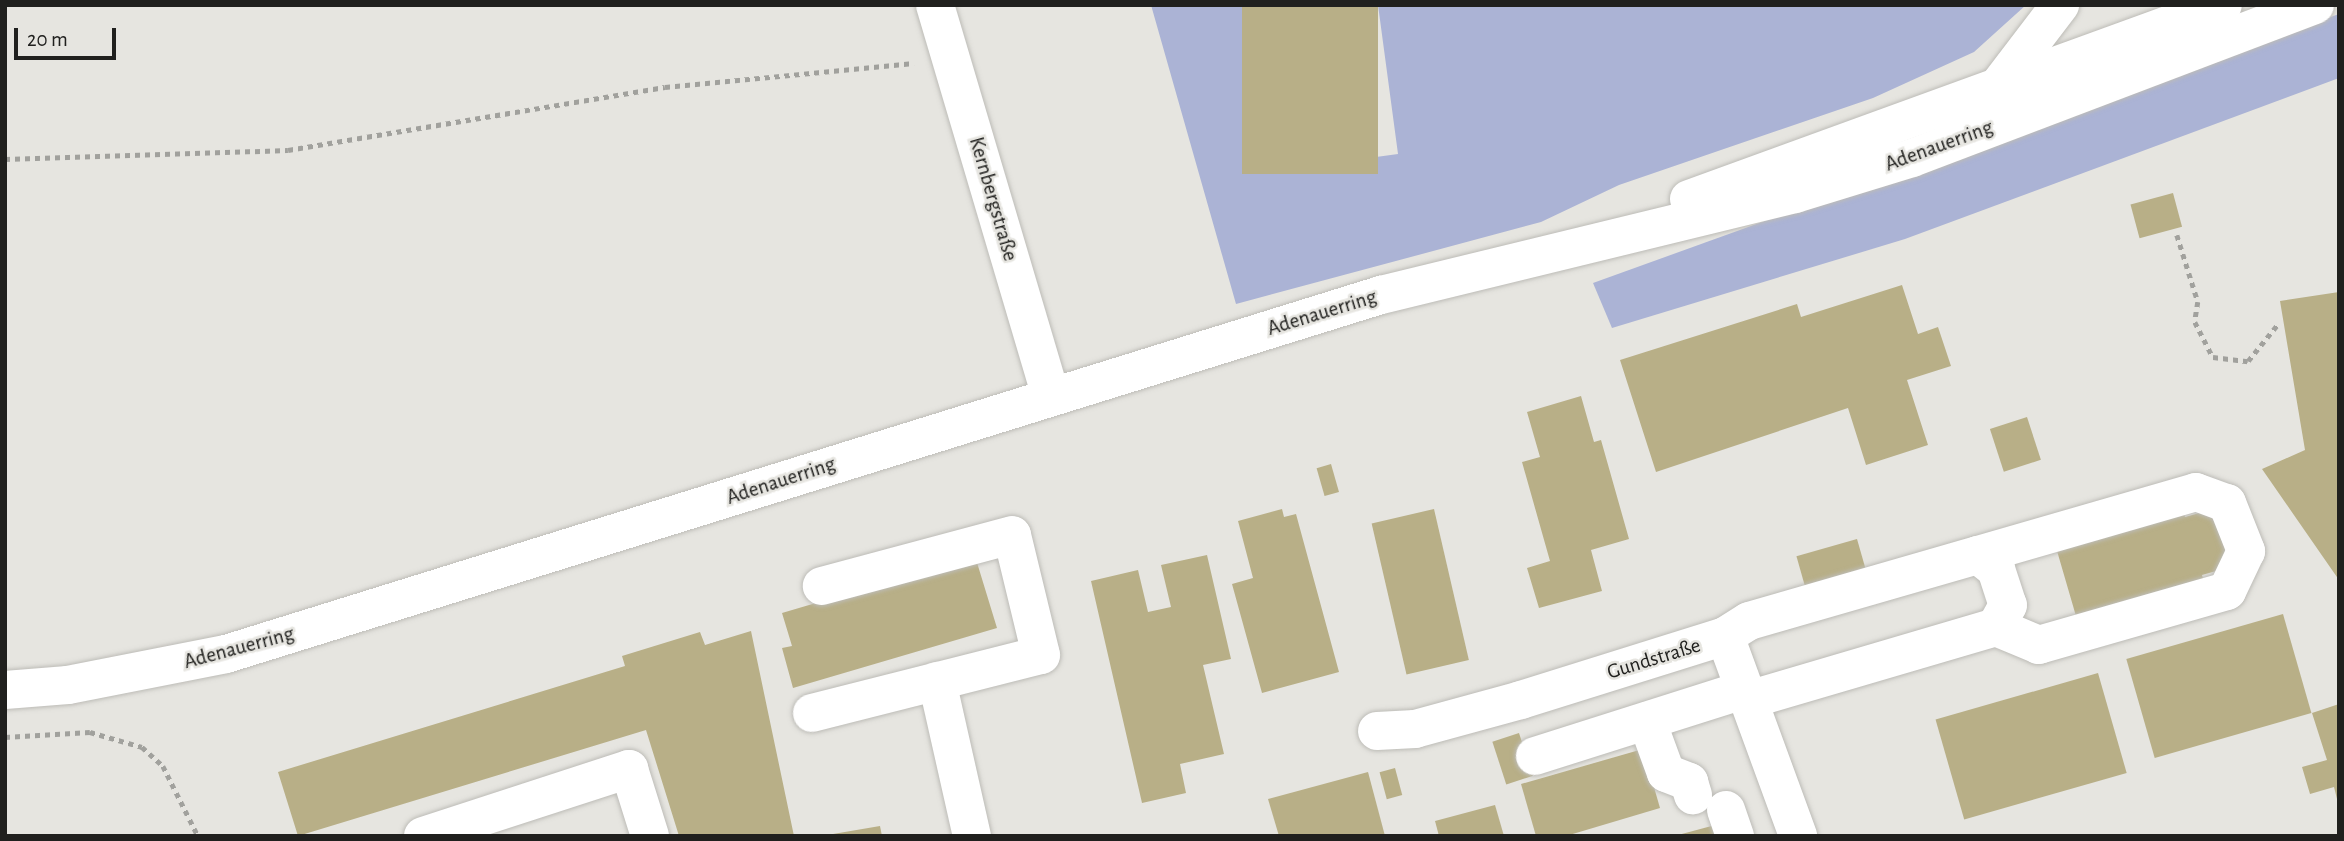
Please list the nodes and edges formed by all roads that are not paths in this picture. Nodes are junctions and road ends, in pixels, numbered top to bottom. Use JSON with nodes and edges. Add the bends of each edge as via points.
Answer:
{"nodes":[{"id":1,"x":935,"y":5,"type":"edge"},
{"id":2,"x":2060,"y":5,"type":"edge"},
{"id":3,"x":2223,"y":5,"type":"edge"},
{"id":4,"x":2315,"y":5,"type":"edge"},
{"id":5,"x":1999,"y":85,"type":"junction"},
{"id":6,"x":1552,"y":249,"type":"junction"},
{"id":7,"x":1050,"y":394,"type":"junction"},
{"id":8,"x":1978,"y":555,"type":"junction"},
{"id":9,"x":822,"y":586,"type":"dead end"},
{"id":10,"x":1996,"y":627,"type":"junction"},
{"id":11,"x":1725,"y":636,"type":"junction"},
{"id":12,"x":5,"y":690,"type":"edge"},
{"id":13,"x":1746,"y":695,"type":"junction"},
{"id":14,"x":940,"y":697,"type":"junction"},
{"id":15,"x":812,"y":713,"type":"dead end"},
{"id":16,"x":1647,"y":721,"type":"junction"},
{"id":17,"x":1377,"y":732,"type":"dead end"},
{"id":18,"x":1535,"y":756,"type":"dead end"},
{"id":19,"x":1718,"y":814,"type":"edge"},
{"id":20,"x":423,"y":836,"type":"edge"},
{"id":21,"x":650,"y":836,"type":"edge"},
{"id":22,"x":972,"y":836,"type":"edge"},
{"id":23,"x":1798,"y":836,"type":"edge"}],
"edges":[{"from":1,"to":7,"type":"main road","name":"Kernbergstraße"},
{"from":2,"to":5,"type":"main road"},
{"from":3,"to":5,"type":"main road","name":"Adenauerring"},
{"from":4,"to":6,"type":"main road","name":"Adenauerring","via":[[1912,158],[1686,223]]},
{"from":5,"to":6,"type":"main road","name":"Adenauerring"},
{"from":6,"to":7,"type":"main road","name":"Adenauerring"},
{"from":7,"to":12,"type":"main road","name":"Adenauerring","via":[[226,654],[68,685]]},
{"from":8,"to":10,"type":"main road","via":[[1996,569],[2008,605]]},
{"from":8,"to":10,"type":"main road","via":[[2196,492],[2227,502],[2246,551],[2227,591],[2039,645]]},
{"from":8,"to":11,"type":"main road","via":[[1749,621]]},
{"from":9,"to":14,"type":"main road","via":[[1012,535],[1041,654]]},
{"from":10,"to":13,"type":"main road"},
{"from":11,"to":13,"type":"main road","name":"Gundstraße"},
{"from":11,"to":17,"type":"main road","name":"Gundstraße","via":[[1482,711]]},
{"from":13,"to":16,"type":"main road"},
{"from":13,"to":23,"type":"main road","name":"Gundstraße"},
{"from":14,"to":15,"type":"main road"},
{"from":14,"to":22,"type":"main road"},
{"from":16,"to":18,"type":"main road"},
{"from":16,"to":19,"type":"main road","via":[[1666,773],[1689,782]]},
{"from":20,"to":21,"type":"main road","via":[[629,769]]}]}
